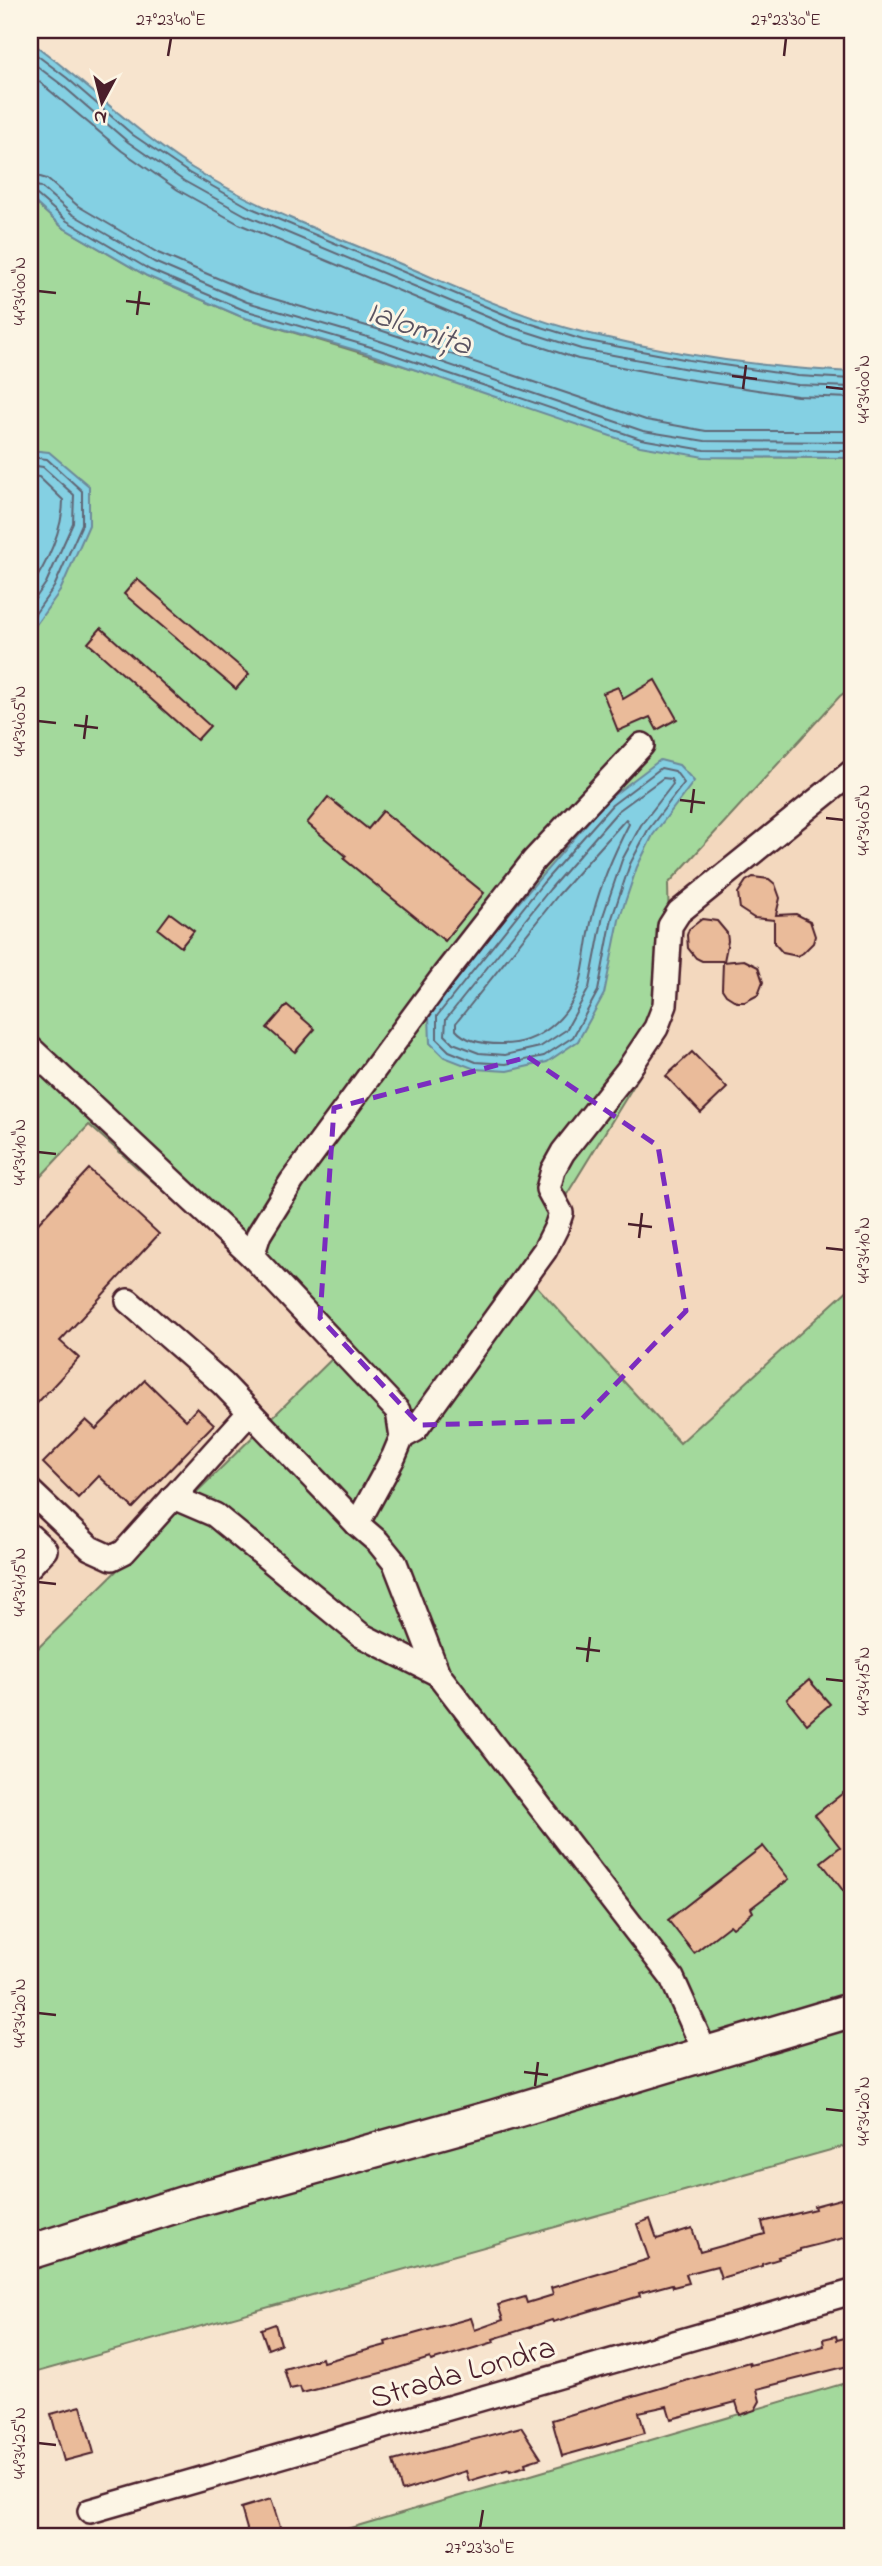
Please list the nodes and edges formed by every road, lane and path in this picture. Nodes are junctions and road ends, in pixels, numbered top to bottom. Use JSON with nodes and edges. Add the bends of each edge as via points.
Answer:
{"nodes":[{"id":1,"x":642,"y":745,"type":"dead end"},
{"id":2,"x":852,"y":772,"type":"edge"},
{"id":3,"x":30,"y":1048,"type":"edge"},
{"id":4,"x":252,"y":1256,"type":"junction"},
{"id":5,"x":128,"y":1301,"type":"dead end"},
{"id":6,"x":250,"y":1412,"type":"junction"},
{"id":7,"x":402,"y":1437,"type":"junction"},
{"id":8,"x":30,"y":1491,"type":"edge"},
{"id":9,"x":173,"y":1497,"type":"junction"},
{"id":10,"x":357,"y":1524,"type":"junction"},
{"id":11,"x":30,"y":1536,"type":"edge"},
{"id":12,"x":30,"y":1566,"type":"edge"},
{"id":13,"x":438,"y":1674,"type":"junction"},
{"id":14,"x":852,"y":2010,"type":"edge"},
{"id":15,"x":706,"y":2054,"type":"junction"},
{"id":16,"x":30,"y":2252,"type":"edge"},
{"id":17,"x":852,"y":2292,"type":"edge"},
{"id":18,"x":90,"y":2511,"type":"dead end"}],
"edges":[{"from":1,"to":4,"type":"street","via":[[534,860],[444,975],[292,1181],[258,1234]]},
{"from":2,"to":7,"type":"street","via":[[679,912],[670,926],[665,1004],[656,1028],[553,1170],[548,1189],[561,1213],[545,1251],[415,1430]]},
{"from":3,"to":4,"type":"street"},
{"from":4,"to":7,"type":"street","via":[[398,1411]]},
{"from":5,"to":6,"type":"street"},
{"from":6,"to":9,"type":"street"},
{"from":6,"to":10,"type":"street"},
{"from":7,"to":10,"type":"street"},
{"from":8,"to":9,"type":"street","via":[[90,1548],[112,1558],[124,1552]]},
{"from":9,"to":13,"type":"street","via":[[215,1515],[361,1635]]},
{"from":10,"to":13,"type":"street","via":[[395,1563]]},
{"from":11,"to":12,"type":"street","via":[[45,1550]]},
{"from":13,"to":15,"type":"street","via":[[672,1978]]},
{"from":14,"to":15,"type":"highway"},
{"from":15,"to":16,"type":"highway","via":[[188,2202]]},
{"from":17,"to":18,"type":"street","name":"Strada Londra"}]}
